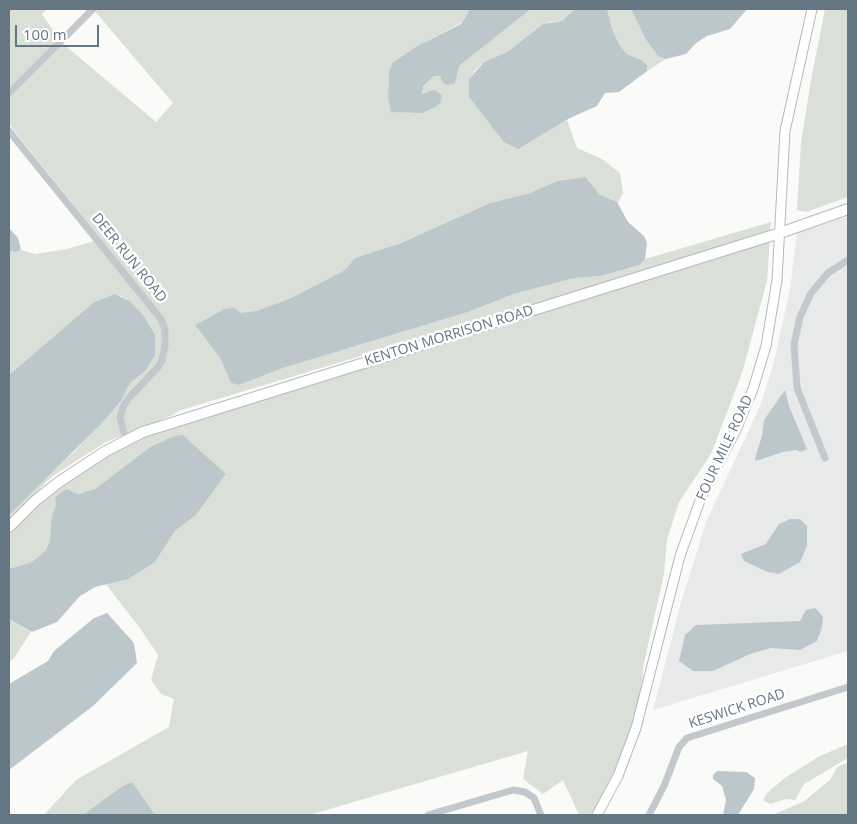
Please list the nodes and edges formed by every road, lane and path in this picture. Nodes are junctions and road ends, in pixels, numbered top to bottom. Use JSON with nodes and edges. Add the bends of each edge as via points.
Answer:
{"nodes":[{"id":1,"x":93,"y":9,"type":"edge"},
{"id":2,"x":812,"y":9,"type":"edge"},
{"id":3,"x":9,"y":93,"type":"edge"},
{"id":4,"x":9,"y":131,"type":"edge"},
{"id":5,"x":848,"y":209,"type":"edge"},
{"id":6,"x":780,"y":233,"type":"junction"},
{"id":7,"x":848,"y":260,"type":"edge"},
{"id":8,"x":126,"y":439,"type":"junction"},
{"id":9,"x":824,"y":458,"type":"dead end"},
{"id":10,"x":9,"y":527,"type":"edge"},
{"id":11,"x":848,"y":687,"type":"edge"},
{"id":12,"x":428,"y":815,"type":"edge"},
{"id":13,"x":541,"y":815,"type":"edge"},
{"id":14,"x":597,"y":815,"type":"edge"},
{"id":15,"x":649,"y":815,"type":"edge"}],
"edges":[{"from":1,"to":3,"type":"street"},
{"from":2,"to":6,"type":"main road","name":"FOUR MILE ROAD","via":[[785,131]]},
{"from":4,"to":8,"type":"street","name":"DEER RUN ROAD","via":[[161,319],[165,346],[160,366],[123,408],[120,418]]},
{"from":5,"to":6,"type":"main road","name":"KENTON MORRISON ROAD"},
{"from":6,"to":8,"type":"main road","name":"KENTON MORRISON ROAD","via":[[180,419]]},
{"from":6,"to":14,"type":"main road","name":"FOUR MILE ROAD","via":[[772,318],[753,389],[702,495],[680,558],[636,728],[618,776]]},
{"from":7,"to":9,"type":"street","via":[[828,273],[811,293],[800,317],[794,344],[797,388]]},
{"from":8,"to":10,"type":"main road","name":"KENTON MORRISON ROAD","via":[[59,482]]},
{"from":11,"to":15,"type":"street","name":"KESWICK ROAD","via":[[687,738],[679,747]]},
{"from":12,"to":13,"type":"street","via":[[513,790],[530,795],[538,803]]}]}
